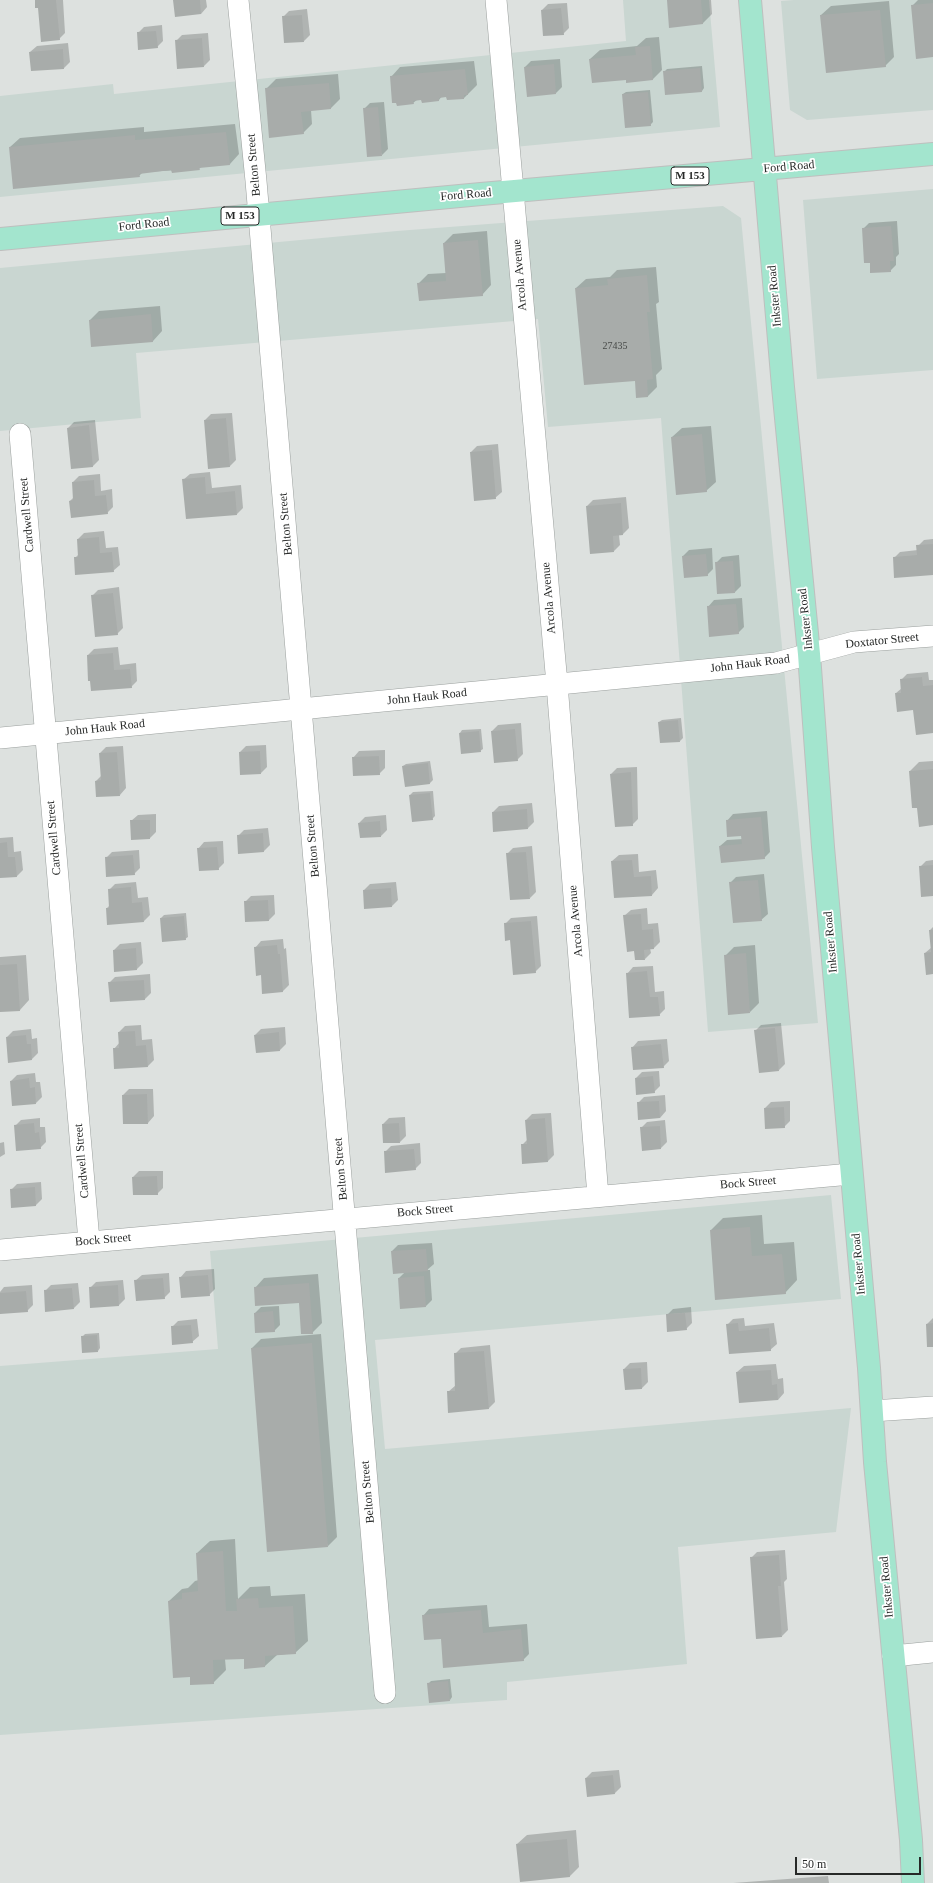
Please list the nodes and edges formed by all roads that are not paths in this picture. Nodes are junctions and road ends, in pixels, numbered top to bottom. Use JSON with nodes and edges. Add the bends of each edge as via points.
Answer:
{"nodes":[{"id":1,"x":238,"y":0,"type":"edge"},
{"id":2,"x":496,"y":0,"type":"edge"},
{"id":3,"x":750,"y":0,"type":"edge"},
{"id":4,"x":933,"y":154,"type":"edge"},
{"id":5,"x":765,"y":169,"type":"junction"},
{"id":6,"x":512,"y":191,"type":"junction"},
{"id":7,"x":259,"y":214,"type":"junction"},
{"id":8,"x":0,"y":233,"type":"edge"},
{"id":9,"x":0,"y":239,"type":"edge"},
{"id":10,"x":20,"y":434,"type":"dead end"},
{"id":11,"x":933,"y":636,"type":"edge"},
{"id":12,"x":809,"y":654,"type":"junction"},
{"id":13,"x":557,"y":684,"type":"junction"},
{"id":14,"x":302,"y":709,"type":"junction"},
{"id":15,"x":45,"y":734,"type":"junction"},
{"id":16,"x":0,"y":738,"type":"edge"},
{"id":17,"x":851,"y":1174,"type":"junction"},
{"id":18,"x":598,"y":1196,"type":"junction"},
{"id":19,"x":345,"y":1218,"type":"junction"},
{"id":20,"x":89,"y":1241,"type":"junction"},
{"id":21,"x":0,"y":1250,"type":"edge"},
{"id":22,"x":933,"y":1407,"type":"edge"},
{"id":23,"x":872,"y":1412,"type":"junction"},
{"id":24,"x":933,"y":1652,"type":"edge"},
{"id":25,"x":893,"y":1656,"type":"junction"},
{"id":26,"x":385,"y":1693,"type":"dead end"},
{"id":27,"x":913,"y":1883,"type":"edge"}],
"edges":[{"from":1,"to":7,"type":"street","name":"Belton Street"},
{"from":2,"to":6,"type":"street","name":"Arcola Avenue"},
{"from":3,"to":5,"type":"main road","name":"Inkster Road"},
{"from":4,"to":5,"type":"main road","name":"Ford Road","number":"M 153"},
{"from":5,"to":6,"type":"main road","name":"Ford Road","number":"M 153"},
{"from":5,"to":12,"type":"main road","name":"Inkster Road"},
{"from":6,"to":7,"type":"main road","name":"Ford Road","number":"M 153"},
{"from":6,"to":13,"type":"street","name":"Arcola Avenue"},
{"from":7,"to":9,"type":"main road","name":"Ford Road","number":"M 153"},
{"from":7,"to":14,"type":"street","name":"Belton Street"},
{"from":8,"to":9,"type":"street"},
{"from":10,"to":15,"type":"street","name":"Cardwell Street"},
{"from":11,"to":12,"type":"street","name":"Doxtator Street","via":[[854,642]]},
{"from":12,"to":13,"type":"street","name":"John Hauk Road","via":[[776,663]]},
{"from":12,"to":17,"type":"main road","name":"Inkster Road"},
{"from":13,"to":14,"type":"street","name":"John Hauk Road"},
{"from":13,"to":18,"type":"street","name":"Arcola Avenue"},
{"from":14,"to":15,"type":"street","name":"John Hauk Road"},
{"from":14,"to":19,"type":"street","name":"Belton Street"},
{"from":15,"to":16,"type":"street","name":"John Hauk Road"},
{"from":15,"to":20,"type":"street","name":"Cardwell Street"},
{"from":17,"to":18,"type":"street","name":"Bock Street"},
{"from":17,"to":23,"type":"main road","name":"Inkster Road"},
{"from":18,"to":19,"type":"street","name":"Bock Street"},
{"from":19,"to":20,"type":"street","name":"Bock Street"},
{"from":19,"to":26,"type":"street","name":"Belton Street"},
{"from":20,"to":21,"type":"street","name":"Bock Street"},
{"from":22,"to":23,"type":"street"},
{"from":23,"to":25,"type":"main road","name":"Inkster Road"},
{"from":24,"to":25,"type":"street"},
{"from":25,"to":27,"type":"main road","name":"Inkster Road"}]}
